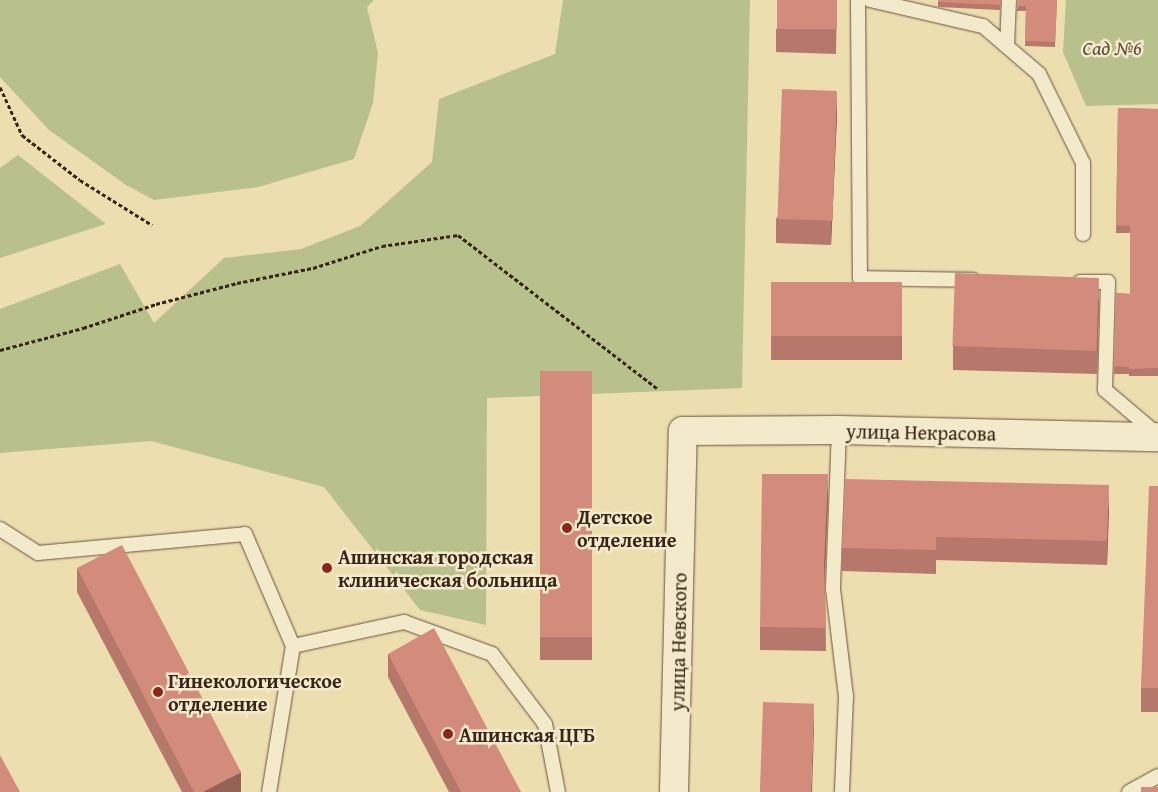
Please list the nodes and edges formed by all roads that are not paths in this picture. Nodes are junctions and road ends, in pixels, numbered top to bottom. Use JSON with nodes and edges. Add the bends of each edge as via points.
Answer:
{"nodes":[{"id":1,"x":858,"y":0,"type":"edge"},
{"id":2,"x":870,"y":0,"type":"edge"},
{"id":3,"x":1009,"y":0,"type":"edge"},
{"id":4,"x":1006,"y":46,"type":"junction"},
{"id":5,"x":1083,"y":234,"type":"dead end"},
{"id":6,"x":989,"y":280,"type":"edge"},
{"id":7,"x":1068,"y":281,"type":"edge"},
{"id":8,"x":840,"y":430,"type":"junction"},
{"id":9,"x":683,"y":431,"type":"joint"},
{"id":10,"x":1158,"y":436,"type":"edge"},
{"id":11,"x":0,"y":529,"type":"edge"},
{"id":12,"x":294,"y":646,"type":"junction"},
{"id":13,"x":1158,"y":776,"type":"edge"},
{"id":14,"x":269,"y":792,"type":"edge"},
{"id":15,"x":558,"y":792,"type":"edge"},
{"id":16,"x":674,"y":792,"type":"edge"},
{"id":17,"x":842,"y":792,"type":"edge"},
{"id":18,"x":1129,"y":792,"type":"edge"}],
"edges":[{"from":1,"to":6,"type":"lane","via":[[860,278]]},
{"from":2,"to":4,"type":"lane","via":[[983,26]]},
{"from":3,"to":4,"type":"lane"},
{"from":4,"to":5,"type":"lane","via":[[1039,74],[1083,163]]},
{"from":7,"to":10,"type":"lane","via":[[1108,282],[1105,390]]},
{"from":8,"to":9,"type":"street","name":"улица Некрасова"},
{"from":8,"to":10,"type":"street","name":"улица Некрасова"},
{"from":8,"to":17,"type":"lane","via":[[833,589],[846,696]]},
{"from":9,"to":16,"type":"street","name":"улица Невского"},
{"from":11,"to":12,"type":"lane","via":[[38,553],[245,534]]},
{"from":12,"to":14,"type":"lane"},
{"from":12,"to":15,"type":"lane","via":[[404,622],[492,654],[545,724]]},
{"from":13,"to":18,"type":"lane"}]}
